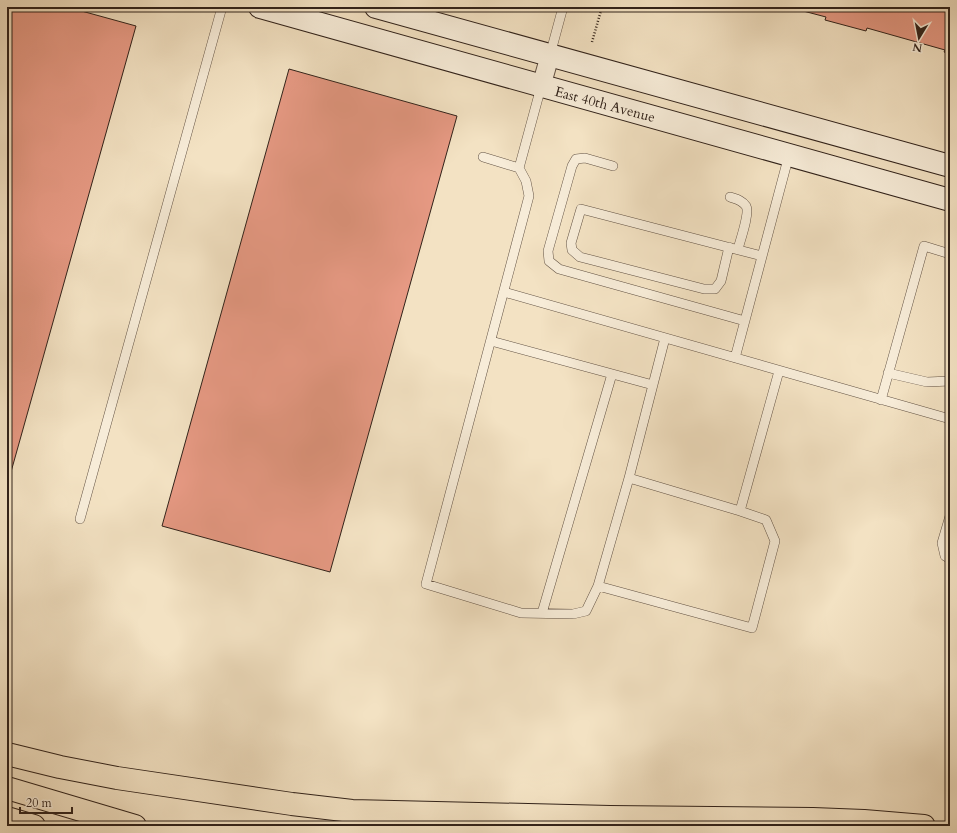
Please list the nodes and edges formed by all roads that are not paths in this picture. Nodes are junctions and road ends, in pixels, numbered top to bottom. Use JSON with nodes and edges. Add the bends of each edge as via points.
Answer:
{"nodes":[{"id":1,"x":222,"y":7,"type":"edge"},
{"id":2,"x":260,"y":7,"type":"edge"},
{"id":3,"x":376,"y":7,"type":"edge"},
{"id":4,"x":563,"y":7,"type":"edge"},
{"id":5,"x":550,"y":55,"type":"junction"},
{"id":6,"x":541,"y":87,"type":"junction"},
{"id":7,"x":789,"y":155,"type":"junction"},
{"id":8,"x":483,"y":158,"type":"dead end"},
{"id":9,"x":613,"y":166,"type":"dead end"},
{"id":10,"x":950,"y":166,"type":"edge"},
{"id":11,"x":519,"y":168,"type":"junction"},
{"id":12,"x":730,"y":197,"type":"dead end"},
{"id":13,"x":950,"y":200,"type":"edge"},
{"id":14,"x":734,"y":248,"type":"junction"},
{"id":15,"x":950,"y":254,"type":"edge"},
{"id":16,"x":762,"y":256,"type":"junction"},
{"id":17,"x":504,"y":292,"type":"junction"},
{"id":18,"x":744,"y":321,"type":"junction"},
{"id":19,"x":665,"y":338,"type":"junction"},
{"id":20,"x":491,"y":341,"type":"junction"},
{"id":21,"x":735,"y":358,"type":"junction"},
{"id":22,"x":779,"y":371,"type":"junction"},
{"id":23,"x":888,"y":373,"type":"junction"},
{"id":24,"x":612,"y":374,"type":"junction"},
{"id":25,"x":950,"y":380,"type":"edge"},
{"id":26,"x":653,"y":384,"type":"junction"},
{"id":27,"x":881,"y":400,"type":"junction"},
{"id":28,"x":950,"y":419,"type":"edge"},
{"id":29,"x":628,"y":478,"type":"junction"},
{"id":30,"x":740,"y":510,"type":"junction"},
{"id":31,"x":950,"y":516,"type":"edge"},
{"id":32,"x":80,"y":519,"type":"dead end"},
{"id":33,"x":950,"y":559,"type":"edge"},
{"id":34,"x":598,"y":586,"type":"junction"},
{"id":35,"x":542,"y":613,"type":"junction"},
{"id":36,"x":7,"y":754,"type":"edge"},
{"id":37,"x":7,"y":788,"type":"edge"},
{"id":38,"x":7,"y":818,"type":"edge"},
{"id":39,"x":34,"y":826,"type":"edge"},
{"id":40,"x":135,"y":826,"type":"edge"},
{"id":41,"x":924,"y":826,"type":"edge"}],
"edges":[{"from":1,"to":32,"type":"lane"},
{"from":2,"to":6,"type":"street","name":"East 40th Avenue"},
{"from":3,"to":5,"type":"street"},
{"from":4,"to":5,"type":"lane"},
{"from":5,"to":6,"type":"street"},
{"from":5,"to":10,"type":"street"},
{"from":6,"to":7,"type":"street","name":"East 40th Avenue"},
{"from":6,"to":11,"type":"lane"},
{"from":7,"to":13,"type":"street","name":"East 40th Avenue"},
{"from":7,"to":16,"type":"lane"},
{"from":8,"to":11,"type":"lane"},
{"from":9,"to":18,"type":"lane","via":[[585,158],[576,159],[548,251],[549,260],[559,269]]},
{"from":11,"to":17,"type":"lane","via":[[526,181],[529,196]]},
{"from":12,"to":14,"type":"lane","via":[[741,200],[747,207],[747,214]]},
{"from":14,"to":14,"type":"lane","via":[[581,209],[571,243],[572,250],[580,257],[704,289],[715,289],[721,281]]},
{"from":14,"to":16,"type":"lane"},
{"from":15,"to":23,"type":"lane","via":[[924,246]]},
{"from":16,"to":18,"type":"lane"},
{"from":17,"to":19,"type":"lane"},
{"from":17,"to":20,"type":"lane"},
{"from":18,"to":21,"type":"lane"},
{"from":19,"to":21,"type":"lane"},
{"from":19,"to":26,"type":"lane"},
{"from":20,"to":24,"type":"lane"},
{"from":20,"to":35,"type":"lane","via":[[426,584],[521,612]]},
{"from":21,"to":22,"type":"lane"},
{"from":22,"to":27,"type":"lane"},
{"from":22,"to":30,"type":"lane"},
{"from":23,"to":25,"type":"lane","via":[[927,382]]},
{"from":23,"to":27,"type":"lane"},
{"from":24,"to":26,"type":"lane"},
{"from":24,"to":35,"type":"lane"},
{"from":26,"to":29,"type":"lane"},
{"from":27,"to":28,"type":"lane"},
{"from":29,"to":30,"type":"lane"},
{"from":29,"to":34,"type":"lane"},
{"from":30,"to":34,"type":"lane","via":[[766,520],[775,541],[752,628]]},
{"from":31,"to":33,"type":"lane","via":[[942,543],[945,556]]},
{"from":34,"to":35,"type":"lane","via":[[586,611],[573,614]]},
{"from":36,"to":41,"type":"highway","via":[[117,778],[292,804],[352,810],[813,819]]},
{"from":37,"to":40,"type":"highway"},
{"from":38,"to":39,"type":"highway"}]}
